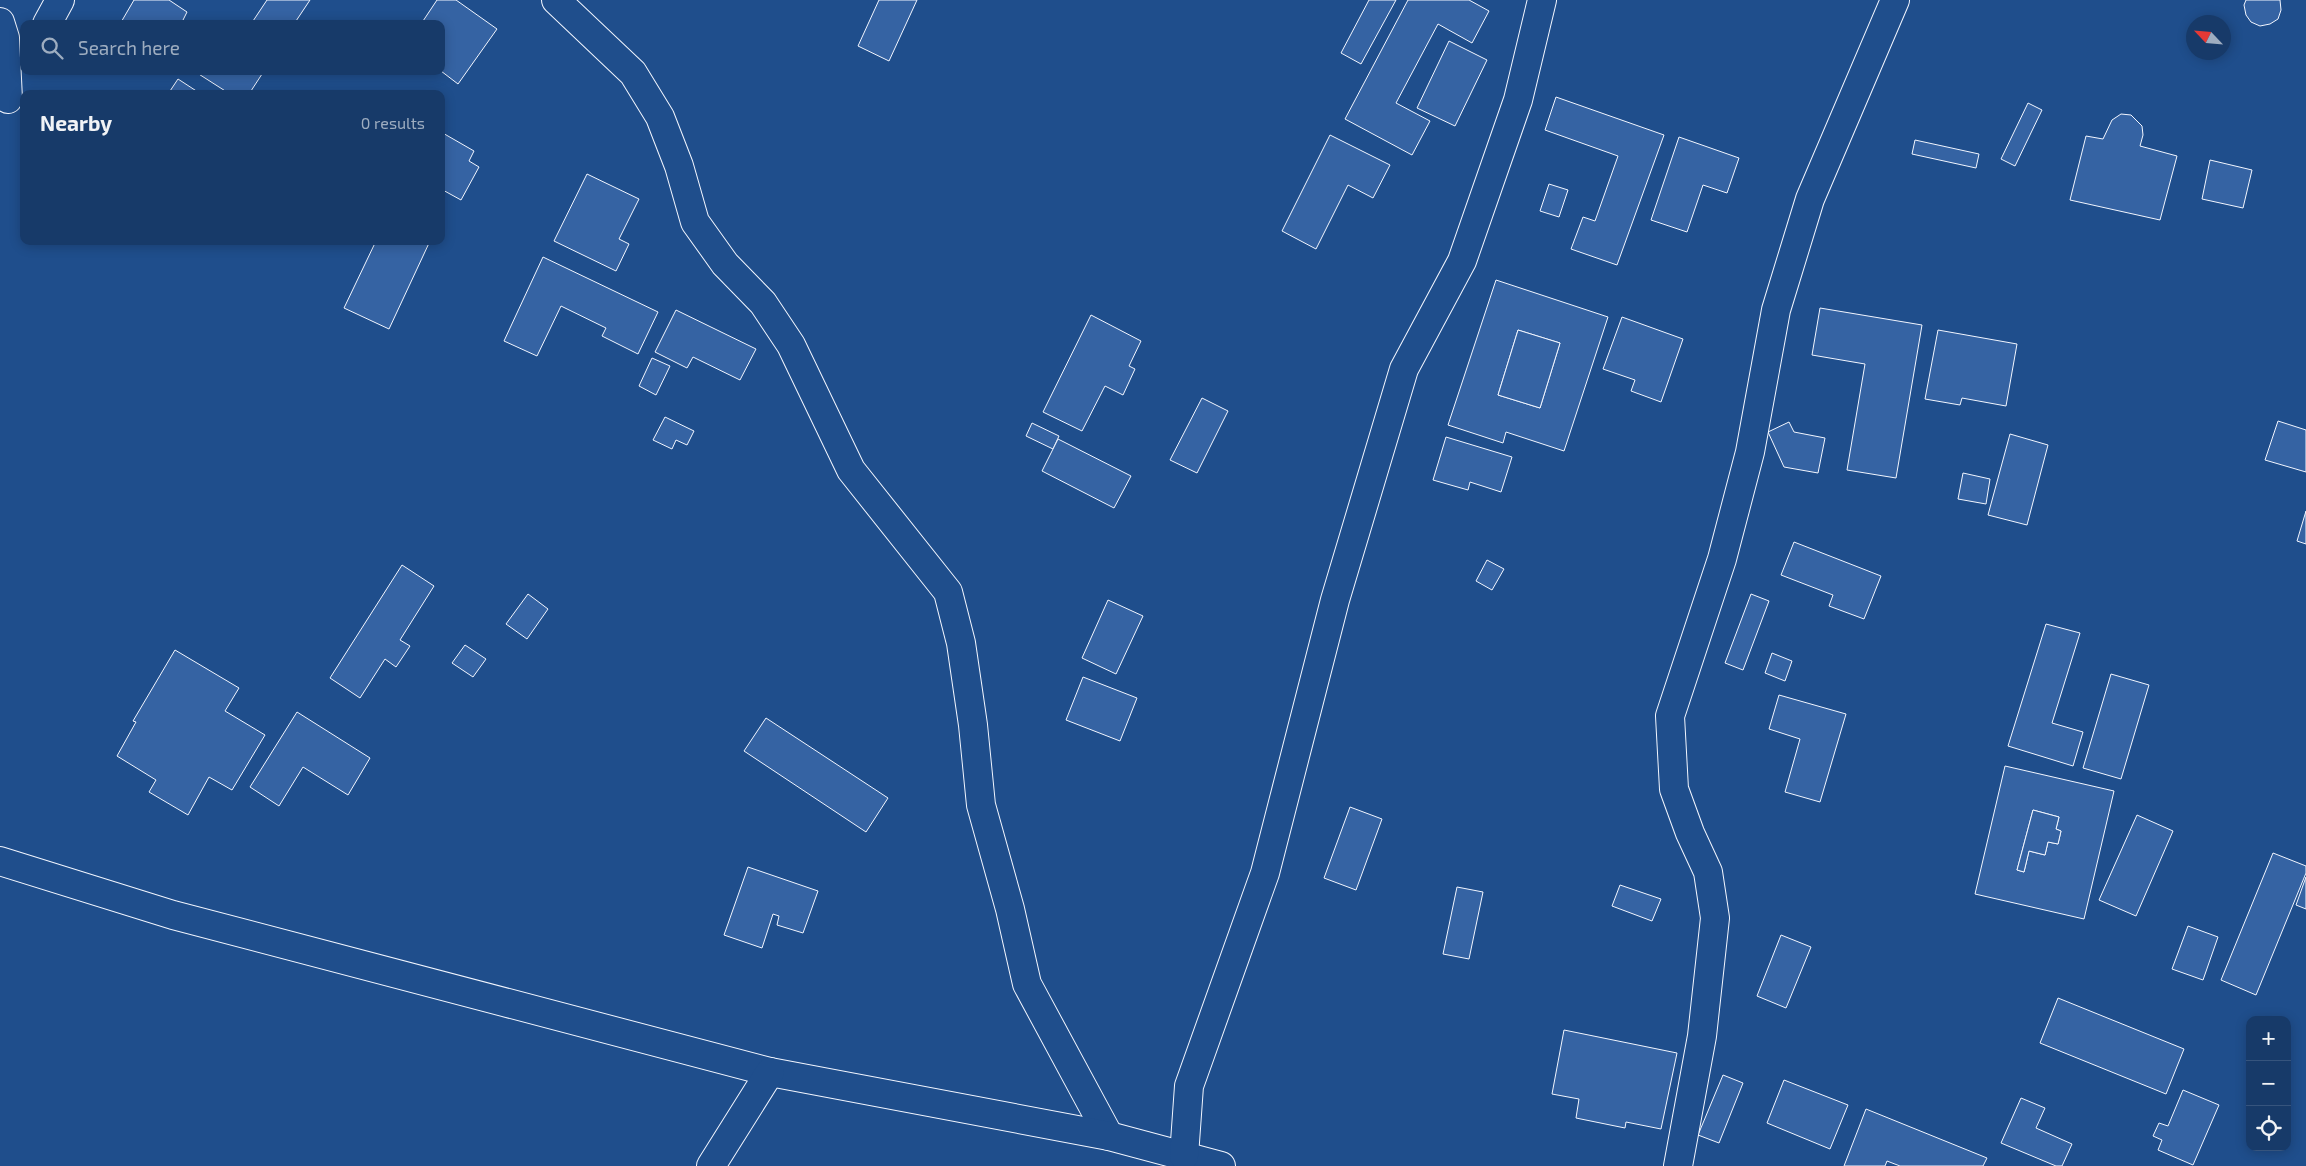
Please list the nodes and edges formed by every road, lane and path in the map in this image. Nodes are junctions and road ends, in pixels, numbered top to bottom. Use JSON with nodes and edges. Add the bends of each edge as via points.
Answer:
{"nodes":[{"id":1,"x":60,"y":0,"type":"edge"},
{"id":2,"x":556,"y":0,"type":"edge"},
{"id":3,"x":1542,"y":0,"type":"edge"},
{"id":4,"x":1895,"y":0,"type":"edge"},
{"id":5,"x":49,"y":20,"type":"edge"},
{"id":6,"x":0,"y":22,"type":"edge"},
{"id":7,"x":21,"y":75,"type":"edge"},
{"id":8,"x":4,"y":108,"type":"edge"},
{"id":9,"x":0,"y":861,"type":"edge"},
{"id":10,"x":770,"y":1072,"type":"junction"},
{"id":11,"x":1109,"y":1136,"type":"junction"},
{"id":12,"x":1184,"y":1156,"type":"junction"},
{"id":13,"x":711,"y":1166,"type":"edge"},
{"id":14,"x":1221,"y":1166,"type":"edge"},
{"id":15,"x":1678,"y":1166,"type":"edge"}],
"edges":[{"from":1,"to":5,"type":"street"},
{"from":2,"to":11,"type":"street","via":[[632,73],[660,117],[679,166],[695,222],[725,264],[763,303],[791,345],[851,470],[948,592],[961,643],[974,725],[981,805],[1027,984]]},
{"from":3,"to":12,"type":"street","via":[[1518,100],[1462,261],[1404,370],[1335,600],[1265,873],[1189,1086]]},
{"from":4,"to":15,"type":"street","via":[[1810,199],[1776,310],[1750,452],[1722,559],[1670,716],[1674,789],[1708,872],[1715,918],[1702,1036]]},
{"from":6,"to":8,"type":"street","via":[[5,38]]},
{"from":7,"to":8,"type":"street"},
{"from":9,"to":10,"type":"street","via":[[172,915]]},
{"from":10,"to":11,"type":"street"},
{"from":10,"to":13,"type":"street"},
{"from":11,"to":12,"type":"street"},
{"from":12,"to":14,"type":"street"}]}
